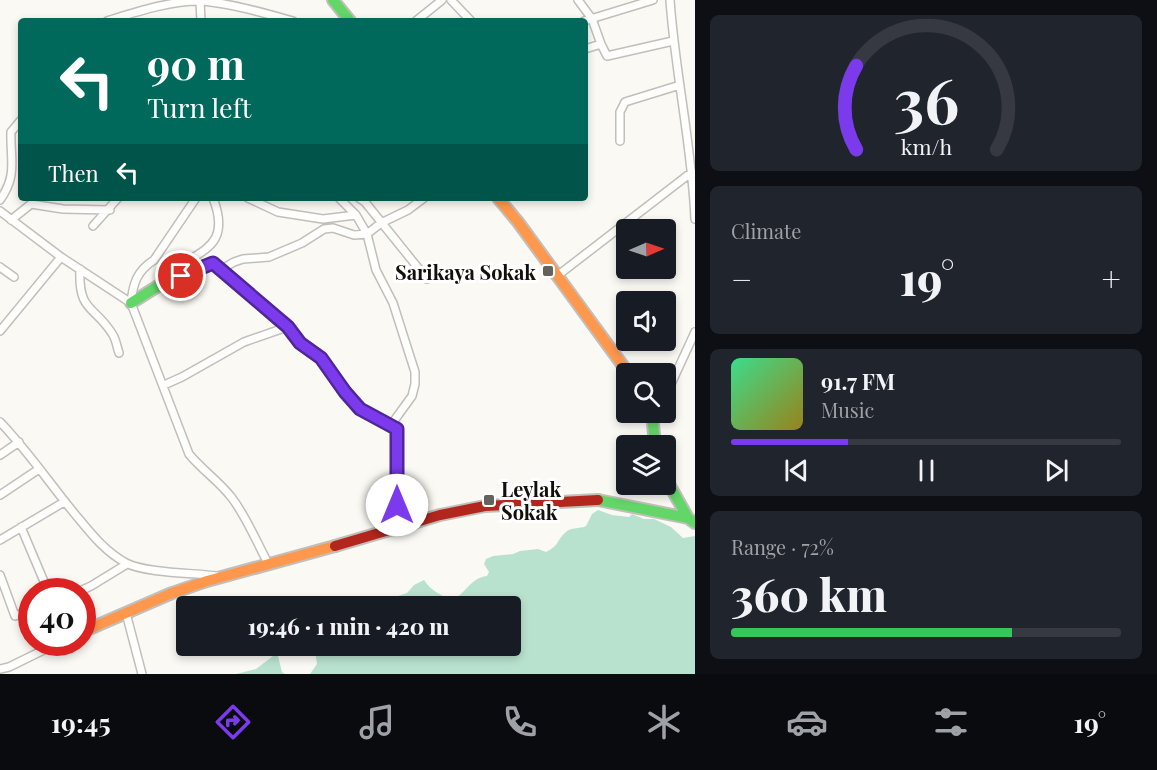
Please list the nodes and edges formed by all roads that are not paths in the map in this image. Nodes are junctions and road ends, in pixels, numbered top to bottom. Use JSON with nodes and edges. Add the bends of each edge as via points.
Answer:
{"nodes":[{"id":1,"x":333,"y":0,"type":"edge"},
{"id":2,"x":442,"y":0,"type":"edge"},
{"id":3,"x":451,"y":0,"type":"edge"},
{"id":4,"x":578,"y":0,"type":"edge"},
{"id":5,"x":653,"y":0,"type":"edge"},
{"id":6,"x":670,"y":0,"type":"edge"},
{"id":7,"x":200,"y":1,"type":"edge"},
{"id":8,"x":116,"y":18,"type":"edge"},
{"id":9,"x":201,"y":18,"type":"edge"},
{"id":10,"x":267,"y":18,"type":"edge"},
{"id":11,"x":348,"y":18,"type":"edge"},
{"id":12,"x":420,"y":18,"type":"edge"},
{"id":13,"x":468,"y":18,"type":"edge"},
{"id":14,"x":587,"y":18,"type":"edge"},
{"id":15,"x":588,"y":20,"type":"edge"},
{"id":16,"x":674,"y":41,"type":"junction"},
{"id":17,"x":601,"y":44,"type":"junction"},
{"id":18,"x":588,"y":48,"type":"edge"},
{"id":19,"x":680,"y":86,"type":"junction"},
{"id":20,"x":18,"y":124,"type":"edge"},
{"id":21,"x":620,"y":141,"type":"dead end"},
{"id":22,"x":692,"y":172,"type":"junction"},
{"id":23,"x":0,"y":200,"type":"edge"},
{"id":24,"x":116,"y":201,"type":"edge"},
{"id":25,"x":194,"y":201,"type":"edge"},
{"id":26,"x":214,"y":201,"type":"edge"},
{"id":27,"x":254,"y":201,"type":"edge"},
{"id":28,"x":342,"y":201,"type":"edge"},
{"id":29,"x":364,"y":201,"type":"edge"},
{"id":30,"x":420,"y":201,"type":"edge"},
{"id":31,"x":500,"y":201,"type":"edge"},
{"id":32,"x":110,"y":210,"type":"junction"},
{"id":33,"x":0,"y":211,"type":"edge"},
{"id":34,"x":356,"y":215,"type":"junction"},
{"id":35,"x":695,"y":219,"type":"edge"},
{"id":36,"x":10,"y":220,"type":"junction"},
{"id":37,"x":381,"y":223,"type":"junction"},
{"id":38,"x":93,"y":226,"type":"dead end"},
{"id":39,"x":366,"y":234,"type":"junction"},
{"id":40,"x":61,"y":257,"type":"junction"},
{"id":41,"x":0,"y":267,"type":"edge"},
{"id":42,"x":80,"y":269,"type":"junction"},
{"id":43,"x":220,"y":270,"type":"junction"},
{"id":44,"x":557,"y":276,"type":"junction"},
{"id":45,"x":14,"y":278,"type":"dead end"},
{"id":46,"x":427,"y":279,"type":"dead end"},
{"id":47,"x":165,"y":283,"type":"junction"},
{"id":48,"x":131,"y":303,"type":"junction"},
{"id":49,"x":288,"y":327,"type":"junction"},
{"id":50,"x":0,"y":331,"type":"edge"},
{"id":51,"x":695,"y":332,"type":"edge"},
{"id":52,"x":119,"y":353,"type":"dead end"},
{"id":53,"x":620,"y":363,"type":"edge"},
{"id":54,"x":676,"y":373,"type":"edge"},
{"id":55,"x":164,"y":385,"type":"junction"},
{"id":56,"x":0,"y":422,"type":"edge"},
{"id":57,"x":391,"y":425,"type":"junction"},
{"id":58,"x":19,"y":442,"type":"junction"},
{"id":59,"x":0,"y":455,"type":"edge"},
{"id":60,"x":39,"y":469,"type":"junction"},
{"id":61,"x":0,"y":495,"type":"edge"},
{"id":62,"x":676,"y":495,"type":"edge"},
{"id":63,"x":64,"y":502,"type":"junction"},
{"id":64,"x":692,"y":520,"type":"edge"},
{"id":65,"x":21,"y":527,"type":"junction"},
{"id":66,"x":397,"y":527,"type":"junction"},
{"id":67,"x":0,"y":540,"type":"edge"},
{"id":68,"x":127,"y":564,"type":"junction"},
{"id":69,"x":268,"y":565,"type":"junction"},
{"id":70,"x":0,"y":575,"type":"edge"},
{"id":71,"x":224,"y":576,"type":"junction"},
{"id":72,"x":43,"y":578,"type":"edge"},
{"id":73,"x":96,"y":583,"type":"edge"},
{"id":74,"x":126,"y":614,"type":"junction"},
{"id":75,"x":18,"y":615,"type":"edge"},
{"id":76,"x":96,"y":626,"type":"edge"},
{"id":77,"x":31,"y":656,"type":"edge"},
{"id":78,"x":0,"y":669,"type":"edge"},
{"id":79,"x":142,"y":674,"type":"edge"}],
"edges":[{"from":1,"to":11,"type":"street"},
{"from":2,"to":12,"type":"street"},
{"from":3,"to":13,"type":"street"},
{"from":4,"to":14,"type":"street"},
{"from":5,"to":15,"type":"street"},
{"from":6,"to":16,"type":"street"},
{"from":7,"to":8,"type":"street","via":[[154,6]]},
{"from":7,"to":9,"type":"street"},
{"from":7,"to":10,"type":"street","via":[[238,6]]},
{"from":15,"to":17,"type":"street"},
{"from":16,"to":17,"type":"street","via":[[607,56]]},
{"from":16,"to":19,"type":"street"},
{"from":17,"to":18,"type":"street"},
{"from":19,"to":21,"type":"street","via":[[625,102],[620,112]]},
{"from":19,"to":22,"type":"street"},
{"from":20,"to":23,"type":"street","via":[[11,132],[13,163]]},
{"from":22,"to":35,"type":"street"},
{"from":22,"to":44,"type":"street"},
{"from":24,"to":32,"type":"street"},
{"from":25,"to":48,"type":"street","via":[[154,260],[138,274]]},
{"from":26,"to":47,"type":"street","via":[[219,221],[215,237],[208,248],[170,274]]},
{"from":27,"to":34,"type":"street","via":[[278,212],[323,219]]},
{"from":28,"to":34,"type":"street"},
{"from":29,"to":37,"type":"street"},
{"from":30,"to":37,"type":"street"},
{"from":31,"to":44,"type":"street"},
{"from":32,"to":36,"type":"street","via":[[31,204]]},
{"from":32,"to":38,"type":"street"},
{"from":33,"to":36,"type":"street"},
{"from":34,"to":39,"type":"street"},
{"from":36,"to":40,"type":"street"},
{"from":37,"to":39,"type":"street"},
{"from":37,"to":46,"type":"street"},
{"from":39,"to":43,"type":"street","via":[[329,228],[269,256],[234,262]]},
{"from":39,"to":57,"type":"street","via":[[415,372],[412,396]]},
{"from":40,"to":42,"type":"street"},
{"from":40,"to":50,"type":"street"},
{"from":41,"to":45,"type":"street"},
{"from":42,"to":48,"type":"street"},
{"from":42,"to":52,"type":"street","via":[[82,297],[114,336]]},
{"from":43,"to":47,"type":"street","via":[[213,263]]},
{"from":43,"to":49,"type":"street"},
{"from":44,"to":53,"type":"street"},
{"from":47,"to":48,"type":"street"},
{"from":48,"to":55,"type":"street"},
{"from":49,"to":55,"type":"street","via":[[244,342]]},
{"from":49,"to":57,"type":"street","via":[[300,343],[321,358],[360,409]]},
{"from":51,"to":54,"type":"street"},
{"from":55,"to":69,"type":"street","via":[[189,454],[233,499]]},
{"from":56,"to":58,"type":"street"},
{"from":57,"to":66,"type":"street","via":[[398,436]]},
{"from":58,"to":59,"type":"street"},
{"from":58,"to":60,"type":"street"},
{"from":60,"to":61,"type":"street"},
{"from":60,"to":63,"type":"street"},
{"from":62,"to":64,"type":"street"},
{"from":63,"to":65,"type":"street"},
{"from":63,"to":68,"type":"street","via":[[103,548]]},
{"from":64,"to":66,"type":"street","via":[[601,500],[485,506]]},
{"from":65,"to":67,"type":"street"},
{"from":65,"to":72,"type":"street"},
{"from":66,"to":69,"type":"street"},
{"from":68,"to":71,"type":"street"},
{"from":68,"to":73,"type":"street"},
{"from":69,"to":71,"type":"street"},
{"from":70,"to":75,"type":"street","via":[[15,616]]},
{"from":71,"to":74,"type":"street"},
{"from":74,"to":76,"type":"street"},
{"from":74,"to":79,"type":"street"},
{"from":77,"to":78,"type":"street"}]}
